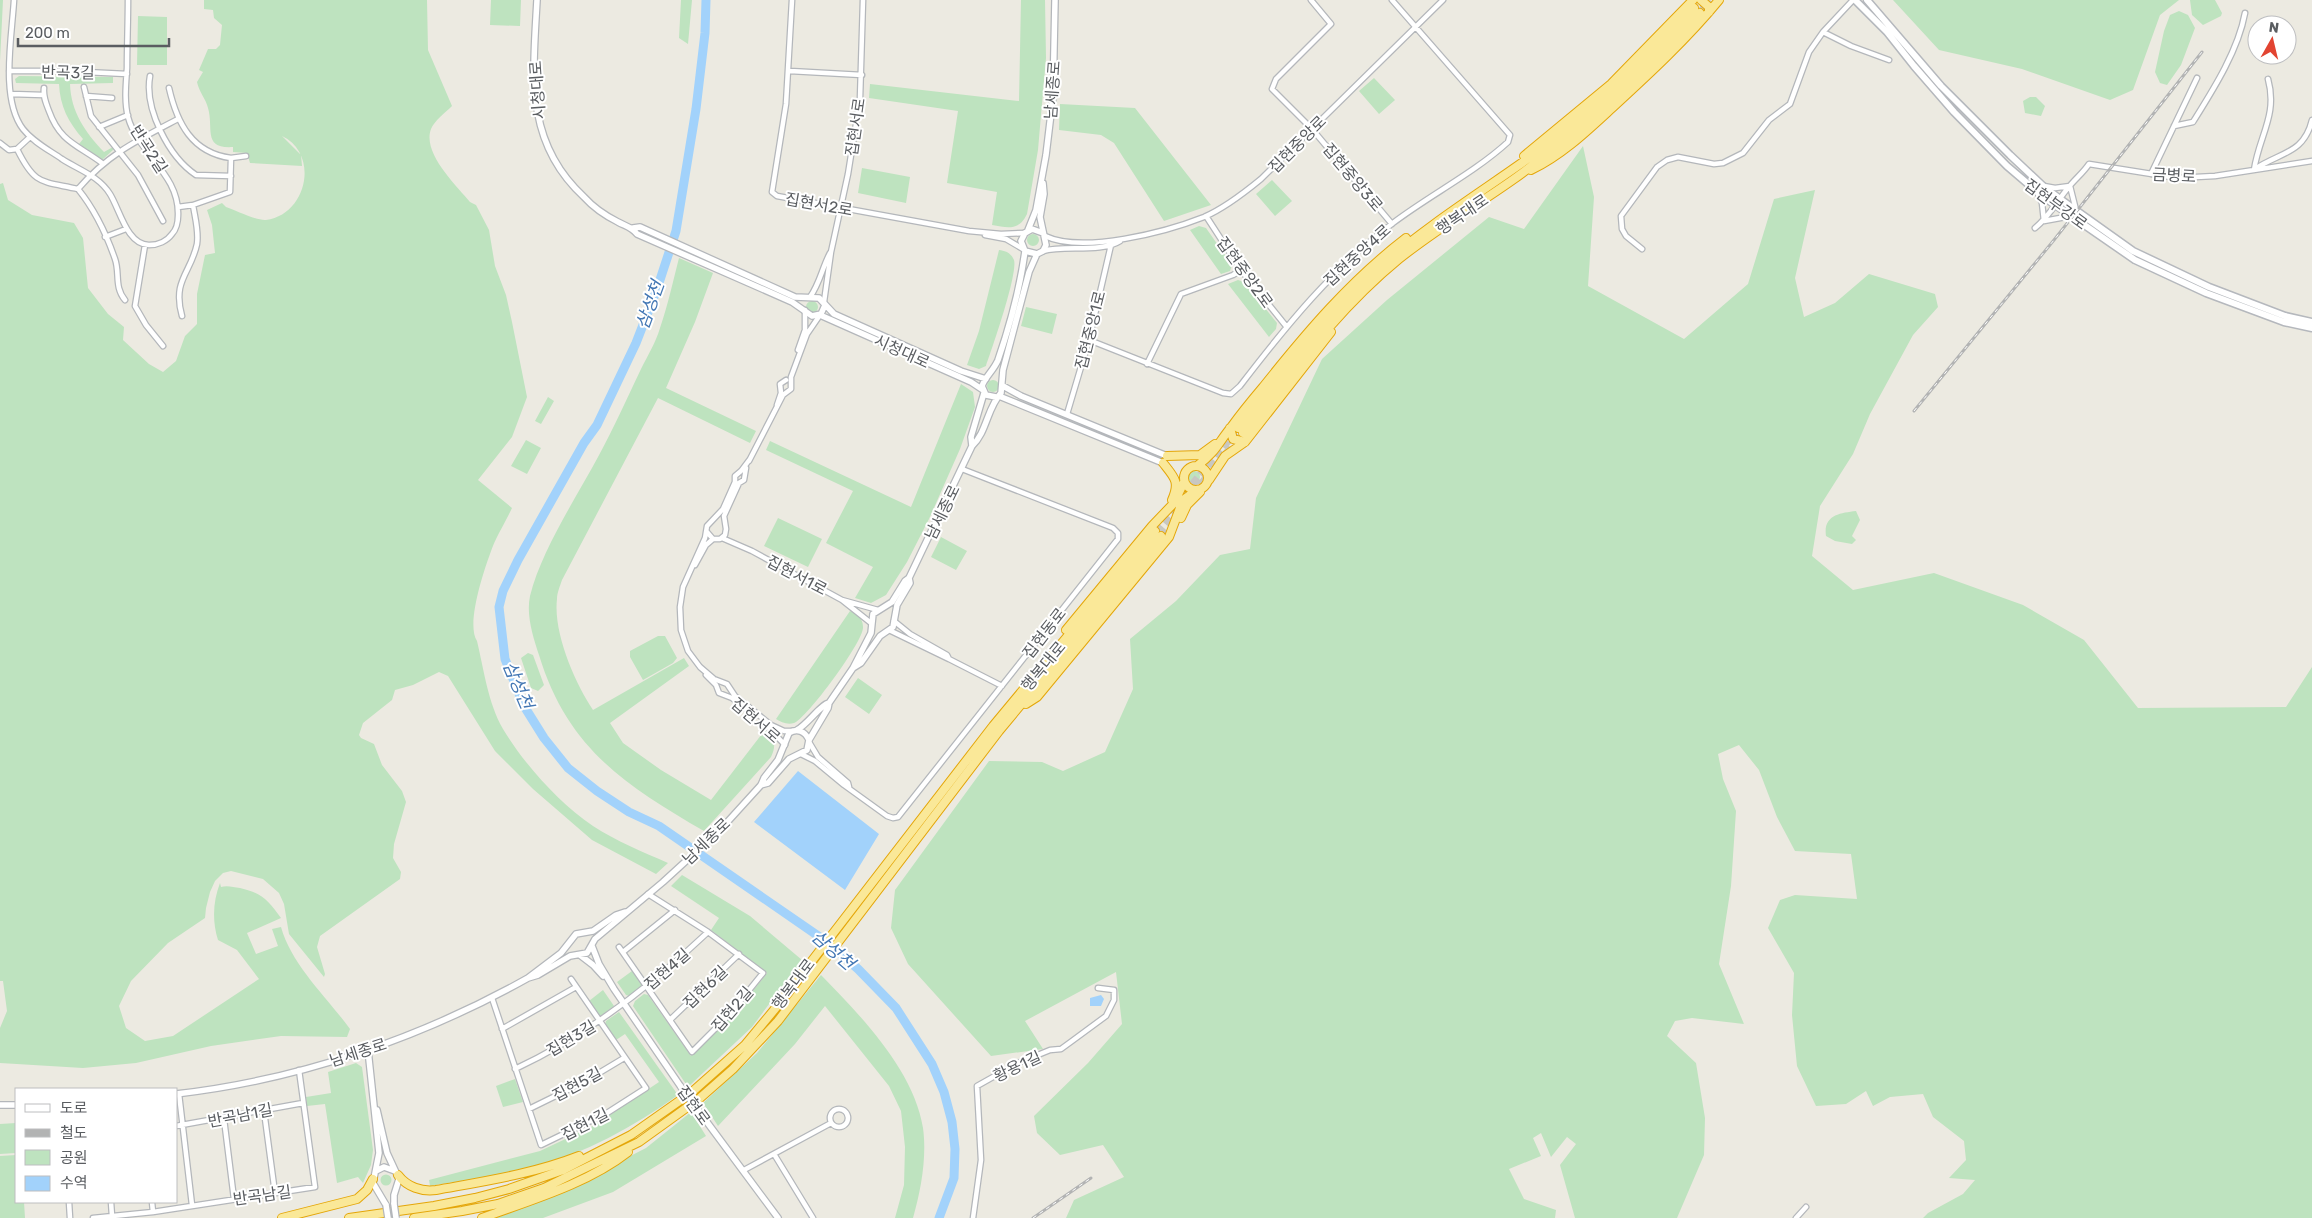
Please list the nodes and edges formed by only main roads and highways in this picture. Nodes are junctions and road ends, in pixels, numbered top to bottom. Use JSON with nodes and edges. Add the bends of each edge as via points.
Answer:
{"nodes":[{"id":1,"x":1701,"y":0,"type":"edge"},
{"id":2,"x":1719,"y":0,"type":"edge"},
{"id":3,"x":1854,"y":0,"type":"edge"},
{"id":4,"x":1867,"y":0,"type":"edge"},
{"id":5,"x":1696,"y":7,"type":"edge"},
{"id":6,"x":1709,"y":12,"type":"junction"},
{"id":7,"x":1511,"y":176,"type":"junction"},
{"id":8,"x":2058,"y":202,"type":"junction"},
{"id":9,"x":2074,"y":213,"type":"junction"},
{"id":10,"x":1448,"y":218,"type":"junction"},
{"id":11,"x":2312,"y":322,"type":"edge"},
{"id":12,"x":2312,"y":328,"type":"edge"},
{"id":13,"x":1237,"y":430,"type":"junction"},
{"id":14,"x":1245,"y":442,"type":"junction"},
{"id":15,"x":1165,"y":460,"type":"junction"},
{"id":16,"x":1195,"y":466,"type":"junction"},
{"id":17,"x":1184,"y":480,"type":"junction"},
{"id":18,"x":1204,"y":486,"type":"junction"},
{"id":19,"x":1159,"y":532,"type":"junction"},
{"id":20,"x":1015,"y":707,"type":"junction"},
{"id":21,"x":639,"y":1142,"type":"junction"},
{"id":22,"x":608,"y":1145,"type":"junction"},
{"id":23,"x":397,"y":1173,"type":"road end"},
{"id":24,"x":375,"y":1175,"type":"road end"},
{"id":25,"x":282,"y":1218,"type":"edge"},
{"id":26,"x":349,"y":1218,"type":"edge"},
{"id":27,"x":414,"y":1218,"type":"edge"},
{"id":28,"x":482,"y":1218,"type":"edge"}],
"edges":[{"from":1,"to":6,"type":"highway","via":[[1709,7]]},
{"from":2,"to":6,"type":"highway"},
{"from":3,"to":8,"type":"main road","name":"집현부강로","via":[[1887,32],[1954,112],[2007,166],[2036,191]]},
{"from":4,"to":8,"type":"main road","name":"집현부강로","via":[[1942,86]]},
{"from":5,"to":7,"type":"highway","via":[[1611,84],[1534,147]]},
{"from":5,"to":7,"type":"highway","name":"행복대로","via":[[1639,76],[1604,108]]},
{"from":6,"to":7,"type":"highway","via":[[1643,80],[1579,138],[1548,162]]},
{"from":7,"to":10,"type":"highway","name":"행복대로"},
{"from":8,"to":9,"type":"main road","name":"집현부강로"},
{"from":9,"to":11,"type":"main road","name":"집현부강로","via":[[2133,251],[2209,287],[2285,316]]},
{"from":9,"to":12,"type":"main road","name":"집현부강로","via":[[2135,260],[2206,293],[2284,322]]},
{"from":10,"to":13,"type":"highway","name":"행복대로","via":[[1378,268],[1349,295]]},
{"from":10,"to":14,"type":"highway","via":[[1350,310]]},
{"from":13,"to":14,"type":"highway","via":[[1233,439]]},
{"from":13,"to":15,"type":"highway","via":[[1200,455]]},
{"from":13,"to":16,"type":"highway"},
{"from":14,"to":18,"type":"highway","via":[[1226,456]]},
{"from":15,"to":16,"type":"highway"},
{"from":15,"to":17,"type":"highway"},
{"from":15,"to":19,"type":"highway","via":[[1177,488]]},
{"from":16,"to":17,"type":"highway","via":[[1186,470]]},
{"from":16,"to":18,"type":"highway","via":[[1205,469]]},
{"from":17,"to":18,"type":"highway","via":[[1190,489]]},
{"from":17,"to":19,"type":"highway"},
{"from":18,"to":19,"type":"highway","via":[[1183,500]]},
{"from":19,"to":20,"type":"highway","name":"행복대로"},
{"from":19,"to":20,"type":"highway","via":[[1015,692]]},
{"from":20,"to":21,"type":"highway","name":"행복대로","via":[[778,1021],[733,1069],[700,1098]]},
{"from":20,"to":22,"type":"highway","name":"행복대로","via":[[744,1045],[692,1092],[631,1135]]},
{"from":21,"to":27,"type":"highway","name":"행복대로","via":[[520,1197],[462,1212]]},
{"from":21,"to":28,"type":"highway","via":[[618,1160],[580,1179]]},
{"from":22,"to":23,"type":"highway","via":[[550,1168],[429,1191],[403,1182]]},
{"from":22,"to":26,"type":"highway","name":"행복대로","via":[[563,1170],[509,1189],[434,1206]]},
{"from":24,"to":25,"type":"highway","via":[[367,1190],[357,1199]]}]}
